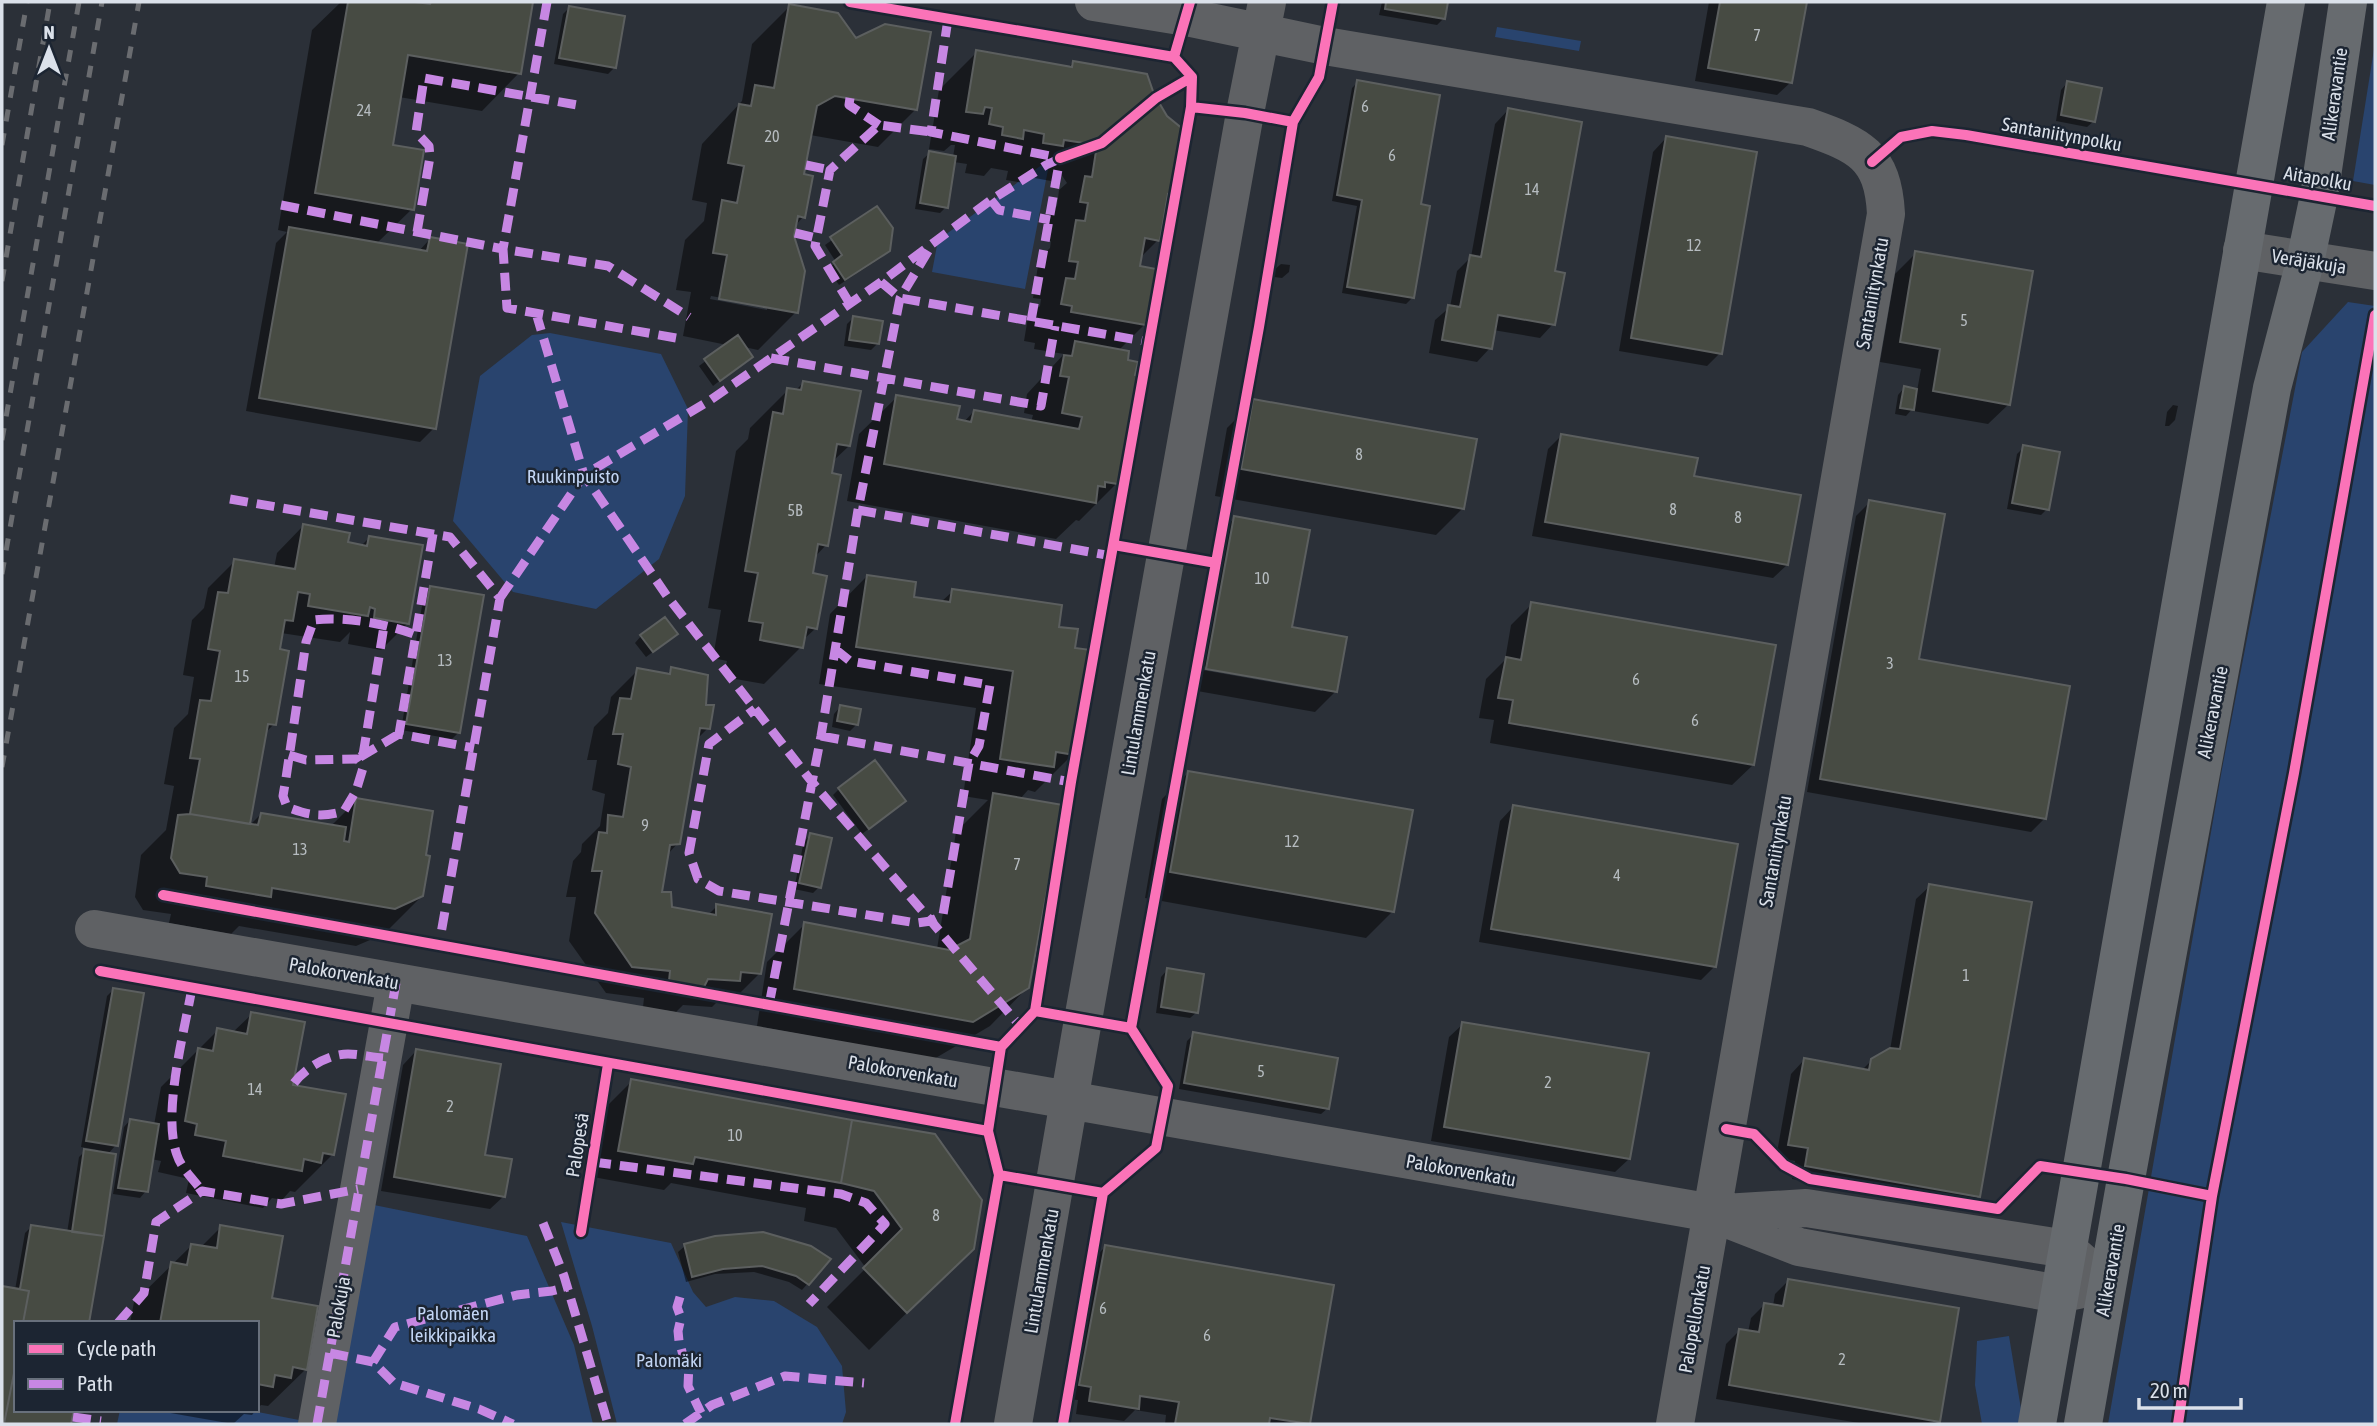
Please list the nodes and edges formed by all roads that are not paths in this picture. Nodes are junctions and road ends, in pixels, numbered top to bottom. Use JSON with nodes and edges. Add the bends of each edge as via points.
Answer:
{"nodes":[{"id":1,"x":1094,"y":2,"type":"edge"},
{"id":2,"x":2286,"y":2,"type":"edge"},
{"id":3,"x":2348,"y":2,"type":"edge"},
{"id":4,"x":1264,"y":17,"type":"edge"},
{"id":5,"x":2242,"y":250,"type":"junction"},
{"id":6,"x":2305,"y":262,"type":"junction"},
{"id":7,"x":2375,"y":271,"type":"edge"},
{"id":8,"x":94,"y":929,"type":"dead end"},
{"id":9,"x":396,"y":983,"type":"junction"},
{"id":10,"x":1070,"y":1100,"type":"junction"},
{"id":11,"x":1712,"y":1213,"type":"junction"},
{"id":12,"x":2067,"y":1250,"type":"junction"},
{"id":13,"x":2107,"y":1284,"type":"junction"},
{"id":14,"x":2059,"y":1294,"type":"junction"},
{"id":15,"x":317,"y":1424,"type":"edge"},
{"id":16,"x":1013,"y":1424,"type":"edge"},
{"id":17,"x":1675,"y":1424,"type":"edge"},
{"id":18,"x":2037,"y":1424,"type":"edge"},
{"id":19,"x":2083,"y":1424,"type":"edge"}],
"edges":[{"from":1,"to":4,"type":"street","name":"Santaniitynkatu","via":[[1186,17]]},
{"from":2,"to":5,"type":"main road"},
{"from":3,"to":6,"type":"main road","name":"Alikeravantie"},
{"from":4,"to":10,"type":"street","name":"Lintulammenkatu"},
{"from":4,"to":11,"type":"street","name":"Santaniitynkatu","via":[[1325,46],[1808,127],[1847,140],[1872,162],[1885,189],[1886,214]]},
{"from":5,"to":6,"type":"street","name":"Veräjäkuja"},
{"from":5,"to":12,"type":"main road"},
{"from":6,"to":7,"type":"street","name":"Veräjäkuja"},
{"from":6,"to":13,"type":"main road","name":"Alikeravantie","via":[[2272,388]]},
{"from":8,"to":9,"type":"street","name":"Palokorvenkatu"},
{"from":9,"to":10,"type":"street","name":"Palokorvenkatu"},
{"from":9,"to":15,"type":"street","name":"Palokuja"},
{"from":10,"to":11,"type":"street","name":"Palokorvenkatu"},
{"from":10,"to":16,"type":"street","name":"Lintulammenkatu"},
{"from":11,"to":12,"type":"street","name":"Palokorvenkatu","via":[[1805,1208]]},
{"from":11,"to":14,"type":"street","name":"Palokorvenkatu","via":[[1799,1247]]},
{"from":11,"to":17,"type":"street","name":"Palopellonkatu"},
{"from":12,"to":13,"type":"street"},
{"from":12,"to":14,"type":"main road"},
{"from":13,"to":14,"type":"street","name":"Palokorvenkatu"},
{"from":13,"to":19,"type":"main road","name":"Alikeravantie"},
{"from":14,"to":18,"type":"main road"}]}
